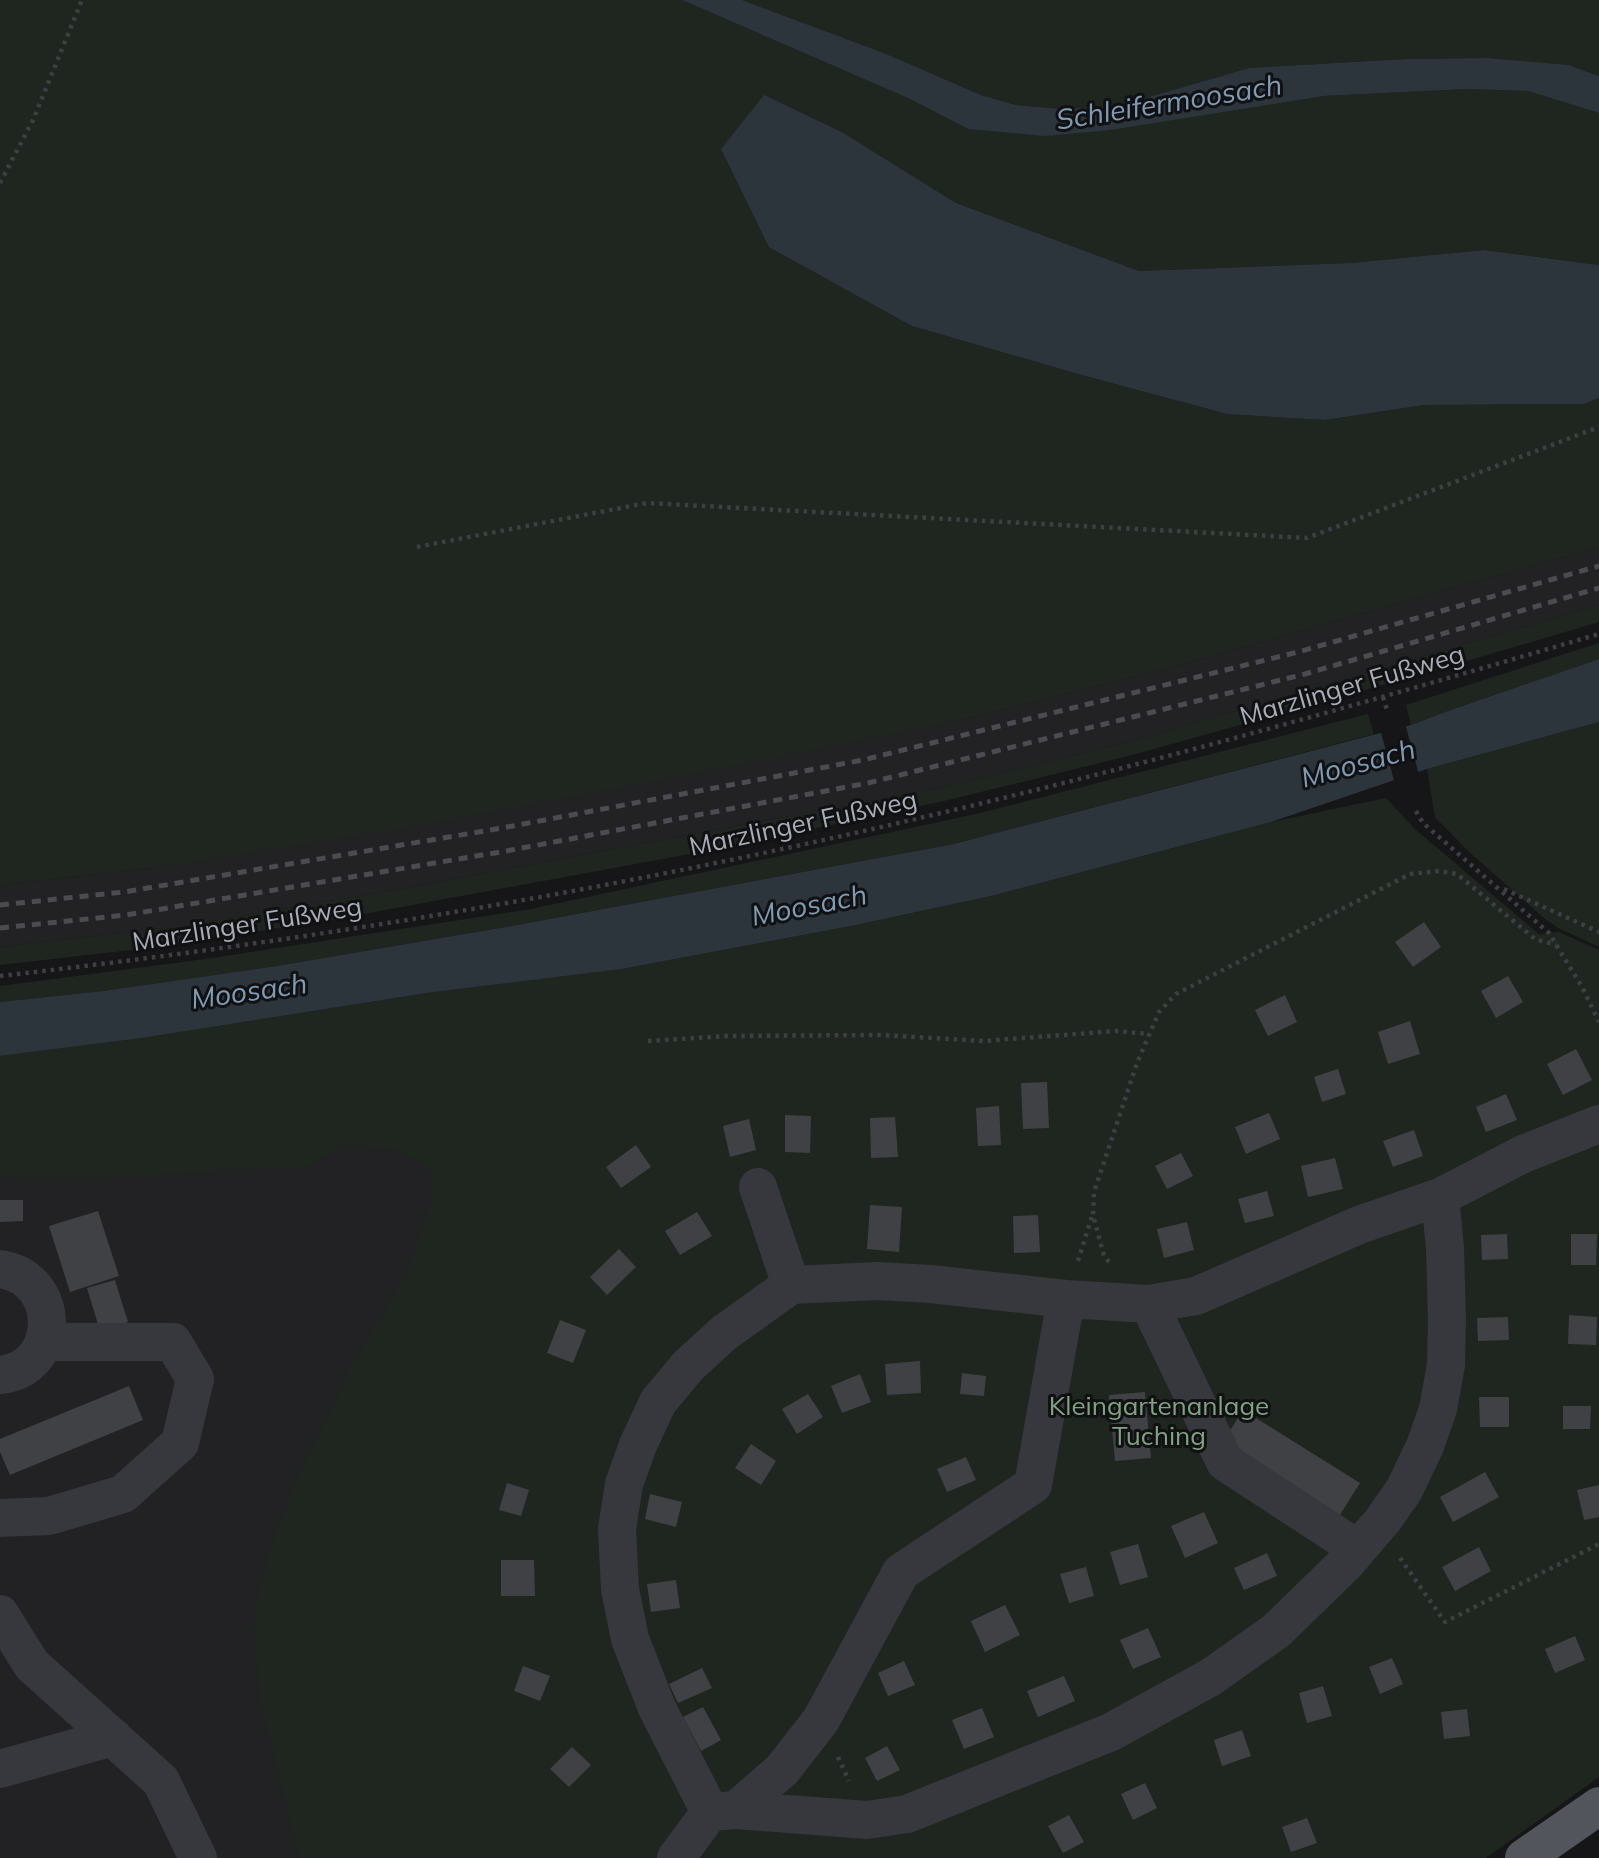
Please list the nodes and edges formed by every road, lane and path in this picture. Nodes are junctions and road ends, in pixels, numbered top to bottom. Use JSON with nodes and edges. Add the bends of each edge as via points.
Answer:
{"nodes":[{"id":1,"x":82,"y":0,"type":"edge"},
{"id":2,"x":0,"y":183,"type":"edge"},
{"id":3,"x":1599,"y":427,"type":"edge"},
{"id":4,"x":417,"y":547,"type":"dead end"},
{"id":5,"x":1599,"y":635,"type":"edge"},
{"id":6,"x":1383,"y":697,"type":"junction"},
{"id":7,"x":1387,"y":710,"type":"dead end"},
{"id":8,"x":1416,"y":811,"type":"dead end"},
{"id":9,"x":1498,"y":886,"type":"junction"},
{"id":10,"x":1599,"y":932,"type":"edge"},
{"id":11,"x":1556,"y":945,"type":"junction"},
{"id":12,"x":0,"y":976,"type":"edge"},
{"id":13,"x":1599,"y":1022,"type":"edge"},
{"id":14,"x":1149,"y":1034,"type":"junction"},
{"id":15,"x":648,"y":1041,"type":"dead end"},
{"id":16,"x":1599,"y":1125,"type":"edge"},
{"id":17,"x":758,"y":1187,"type":"dead end"},
{"id":18,"x":1440,"y":1197,"type":"junction"},
{"id":19,"x":1093,"y":1215,"type":"junction"},
{"id":20,"x":0,"y":1269,"type":"edge"},
{"id":21,"x":791,"y":1285,"type":"junction"},
{"id":22,"x":1066,"y":1299,"type":"junction"},
{"id":23,"x":1149,"y":1304,"type":"junction"},
{"id":24,"x":44,"y":1342,"type":"junction"},
{"id":25,"x":0,"y":1375,"type":"edge"},
{"id":26,"x":0,"y":1518,"type":"edge"},
{"id":27,"x":1383,"y":1520,"type":"junction"},
{"id":28,"x":1599,"y":1544,"type":"edge"},
{"id":29,"x":1358,"y":1549,"type":"junction"},
{"id":30,"x":0,"y":1614,"type":"edge"},
{"id":31,"x":821,"y":1720,"type":"junction"},
{"id":32,"x":113,"y":1738,"type":"junction"},
{"id":33,"x":0,"y":1769,"type":"edge"},
{"id":34,"x":1599,"y":1806,"type":"edge"},
{"id":35,"x":723,"y":1811,"type":"junction"},
{"id":36,"x":867,"y":1820,"type":"junction"},
{"id":37,"x":198,"y":1858,"type":"edge"},
{"id":38,"x":676,"y":1858,"type":"edge"},
{"id":39,"x":1524,"y":1858,"type":"edge"}],
"edges":[{"from":1,"to":2,"type":"path","via":[[33,120]]},
{"from":3,"to":4,"type":"path","via":[[1307,537],[646,503]]},
{"from":5,"to":6,"type":"path","name":"Marzlinger Fußweg"},
{"from":6,"to":7,"type":"path"},
{"from":6,"to":12,"type":"path","name":"Marzlinger Fußweg","via":[[1075,780],[688,868],[235,946]]},
{"from":8,"to":9,"type":"path"},
{"from":9,"to":10,"type":"path"},
{"from":9,"to":11,"type":"path"},
{"from":11,"to":13,"type":"path"},
{"from":11,"to":14,"type":"path","via":[[1535,939],[1457,874],[1410,874],[1176,994],[1158,1012]]},
{"from":14,"to":15,"type":"path","via":[[1116,1031],[982,1041],[880,1035]]},
{"from":14,"to":19,"type":"path","via":[[1110,1139],[1094,1192]]},
{"from":16,"to":18,"type":"lane","via":[[1523,1154]]},
{"from":17,"to":21,"type":"lane"},
{"from":18,"to":23,"type":"lane","via":[[1359,1225],[1196,1296]]},
{"from":18,"to":27,"type":"lane","via":[[1447,1319],[1444,1376],[1425,1446]]},
{"from":19,"to":22,"type":"path"},
{"from":19,"to":23,"type":"path","via":[[1104,1256]]},
{"from":20,"to":24,"type":"lane","via":[[28,1280],[39,1292],[48,1328]]},
{"from":21,"to":22,"type":"lane","via":[[877,1281]]},
{"from":21,"to":35,"type":"lane","via":[[724,1333],[658,1402],[624,1484],[617,1528],[620,1589],[630,1639],[657,1708]]},
{"from":22,"to":23,"type":"lane"},
{"from":22,"to":31,"type":"lane","via":[[1032,1485],[901,1572]]},
{"from":23,"to":29,"type":"lane","via":[[1225,1462]]},
{"from":24,"to":25,"type":"lane","via":[[19,1370]]},
{"from":24,"to":26,"type":"lane","via":[[173,1342],[195,1379],[180,1443],[123,1494],[49,1516]]},
{"from":27,"to":28,"type":"path","via":[[1396,1552],[1445,1622]]},
{"from":27,"to":29,"type":"lane"},
{"from":29,"to":36,"type":"lane","via":[[1276,1631],[1210,1677],[1111,1732],[906,1814]]},
{"from":30,"to":32,"type":"lane","via":[[32,1665]]},
{"from":31,"to":35,"type":"lane","via":[[782,1770]]},
{"from":31,"to":36,"type":"path"},
{"from":32,"to":33,"type":"lane"},
{"from":32,"to":37,"type":"lane","via":[[161,1781]]},
{"from":34,"to":39,"type":"main road"},
{"from":35,"to":36,"type":"lane"},
{"from":35,"to":38,"type":"lane"}]}
